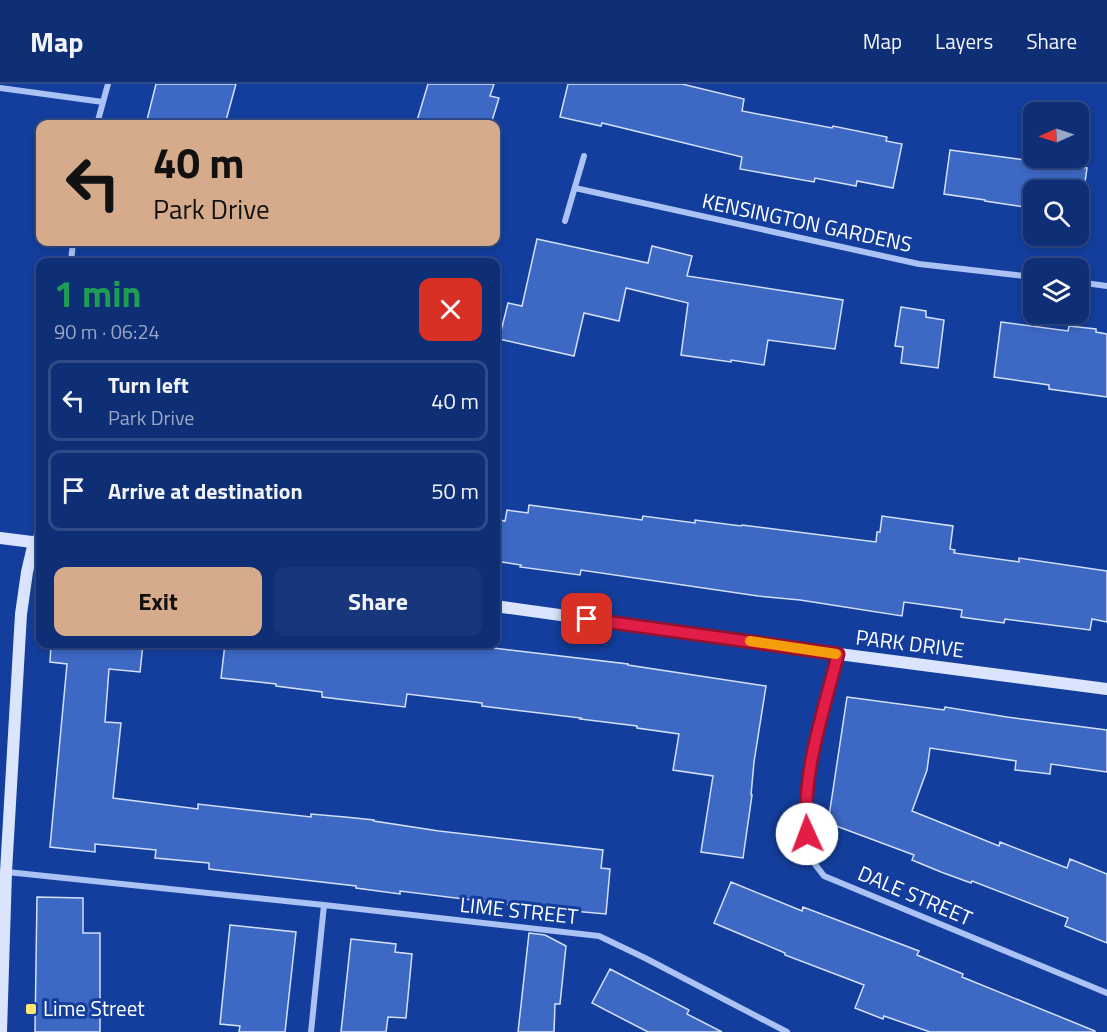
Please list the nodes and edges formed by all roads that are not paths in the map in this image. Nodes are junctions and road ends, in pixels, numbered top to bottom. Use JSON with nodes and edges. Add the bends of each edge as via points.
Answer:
{"nodes":[{"id":1,"x":108,"y":84,"type":"edge"},
{"id":2,"x":0,"y":88,"type":"edge"},
{"id":3,"x":103,"y":102,"type":"junction"},
{"id":4,"x":99,"y":120,"type":"edge"},
{"id":5,"x":585,"y":156,"type":"dead end"},
{"id":6,"x":575,"y":188,"type":"junction"},
{"id":7,"x":565,"y":221,"type":"dead end"},
{"id":8,"x":1023,"y":276,"type":"edge"},
{"id":9,"x":1089,"y":284,"type":"edge"},
{"id":10,"x":1107,"y":286,"type":"edge"},
{"id":11,"x":0,"y":538,"type":"edge"},
{"id":12,"x":36,"y":543,"type":"edge"},
{"id":13,"x":36,"y":546,"type":"edge"},
{"id":14,"x":500,"y":607,"type":"edge"},
{"id":15,"x":838,"y":654,"type":"junction"},
{"id":16,"x":1107,"y":689,"type":"edge"},
{"id":17,"x":6,"y":872,"type":"junction"},
{"id":18,"x":3,"y":904,"type":"edge"},
{"id":19,"x":324,"y":905,"type":"junction"},
{"id":20,"x":1107,"y":993,"type":"edge"},
{"id":21,"x":1,"y":1032,"type":"edge"},
{"id":22,"x":310,"y":1032,"type":"edge"},
{"id":23,"x":787,"y":1032,"type":"edge"}],
"edges":[{"from":1,"to":3,"type":"street"},
{"from":2,"to":3,"type":"street"},
{"from":3,"to":4,"type":"street"},
{"from":5,"to":6,"type":"street"},
{"from":6,"to":7,"type":"street"},
{"from":6,"to":8,"type":"street","name":"KENSINGTON GARDENS","via":[[919,264]]},
{"from":9,"to":10,"type":"street"},
{"from":11,"to":12,"type":"street"},
{"from":13,"to":17,"type":"street","via":[[27,572],[21,614]]},
{"from":14,"to":15,"type":"street","name":"PARK DRIVE"},
{"from":15,"to":16,"type":"street","name":"PARK DRIVE"},
{"from":15,"to":20,"type":"street","name":"DALE STREET","via":[[813,749],[805,812],[809,855],[824,876]]},
{"from":17,"to":18,"type":"street"},
{"from":17,"to":19,"type":"street","name":"LIME STREET"},
{"from":18,"to":21,"type":"street"},
{"from":19,"to":22,"type":"street"},
{"from":19,"to":23,"type":"street","name":"LIME STREET","via":[[599,936]]}]}
